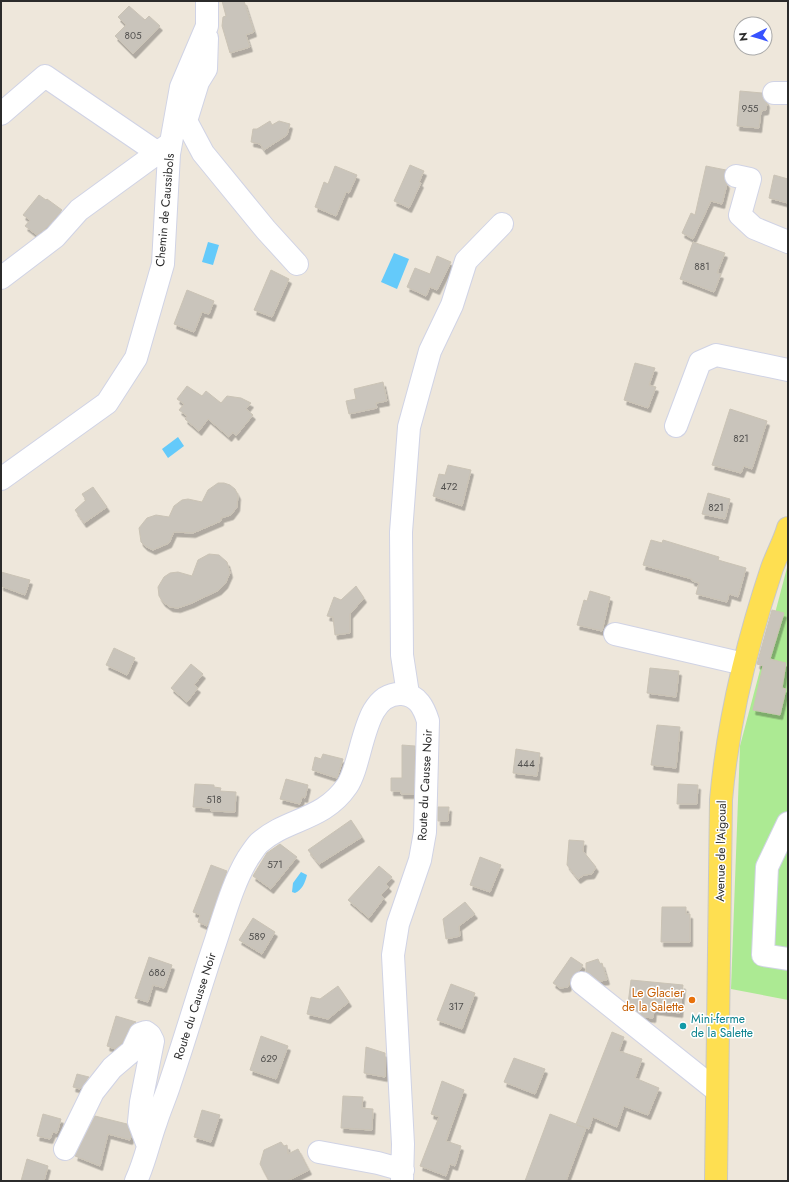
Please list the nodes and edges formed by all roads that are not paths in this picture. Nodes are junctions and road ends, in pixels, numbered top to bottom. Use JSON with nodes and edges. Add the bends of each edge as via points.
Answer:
{"nodes":[{"id":1,"x":207,"y":1,"type":"edge"},
{"id":2,"x":208,"y":26,"type":"junction"},
{"id":3,"x":1,"y":114,"type":"edge"},
{"id":4,"x":164,"y":148,"type":"junction"},
{"id":5,"x":736,"y":176,"type":"dead end"},
{"id":6,"x":502,"y":224,"type":"dead end"},
{"id":7,"x":788,"y":242,"type":"edge"},
{"id":8,"x":297,"y":264,"type":"dead end"},
{"id":9,"x":1,"y":278,"type":"edge"},
{"id":10,"x":788,"y":370,"type":"edge"},
{"id":11,"x":676,"y":426,"type":"dead end"},
{"id":12,"x":1,"y":479,"type":"edge"},
{"id":13,"x":788,"y":529,"type":"edge"},
{"id":14,"x":615,"y":634,"type":"dead end"},
{"id":15,"x":744,"y":664,"type":"junction"},
{"id":16,"x":408,"y":694,"type":"junction"},
{"id":17,"x":788,"y":823,"type":"edge"},
{"id":18,"x":788,"y":959,"type":"edge"},
{"id":19,"x":582,"y":983,"type":"dead end"},
{"id":20,"x":716,"y":1090,"type":"junction"},
{"id":21,"x":148,"y":1146,"type":"junction"},
{"id":22,"x":65,"y":1149,"type":"dead end"},
{"id":23,"x":319,"y":1152,"type":"dead end"},
{"id":24,"x":391,"y":1174,"type":"edge"},
{"id":25,"x":136,"y":1181,"type":"edge"},
{"id":26,"x":716,"y":1181,"type":"edge"}],
"edges":[{"from":1,"to":2,"type":"street","name":"Chemin de Caussibols"},
{"from":2,"to":4,"type":"street","name":"Chemin de Caussibols","via":[[182,87]]},
{"from":2,"to":8,"type":"street","via":[[206,69],[198,82],[186,121],[208,159],[260,224]]},
{"from":3,"to":4,"type":"street","via":[[46,76]]},
{"from":4,"to":9,"type":"street","via":[[79,210],[55,238]]},
{"from":4,"to":12,"type":"street","name":"Chemin de Caussibols","via":[[169,154],[163,264],[136,358],[107,403]]},
{"from":5,"to":7,"type":"street","via":[[750,180],[740,215],[754,228]]},
{"from":6,"to":16,"type":"street","via":[[466,261],[452,305],[430,351],[409,427],[402,532],[402,655]]},
{"from":10,"to":11,"type":"street","via":[[716,355],[700,362]]},
{"from":13,"to":15,"type":"main road","name":"Avenue de l'Aigoual","via":[[772,569]]},
{"from":14,"to":15,"type":"street"},
{"from":15,"to":20,"type":"main road","name":"Avenue de l'Aigoual","via":[[727,746],[721,800]]},
{"from":16,"to":21,"type":"street","name":"Route du Causse Noir","via":[[394,693],[383,698],[374,710],[355,769],[338,799],[322,812],[258,844],[247,860],[232,892]]},
{"from":16,"to":24,"type":"street","name":"Route du Causse Noir","via":[[418,700],[425,710],[428,721],[425,832],[420,860],[398,924],[393,956]]},
{"from":17,"to":18,"type":"street","via":[[767,867],[763,955]]},
{"from":19,"to":20,"type":"street"},
{"from":20,"to":26,"type":"main road","name":"Avenue de l'Aigoual"},
{"from":21,"to":22,"type":"street","via":[[139,1122],[140,1102],[153,1041],[146,1032],[140,1034],[132,1051],[112,1068],[93,1092]]},
{"from":21,"to":25,"type":"street","name":"Route du Causse Noir"},
{"from":23,"to":24,"type":"street"}]}
